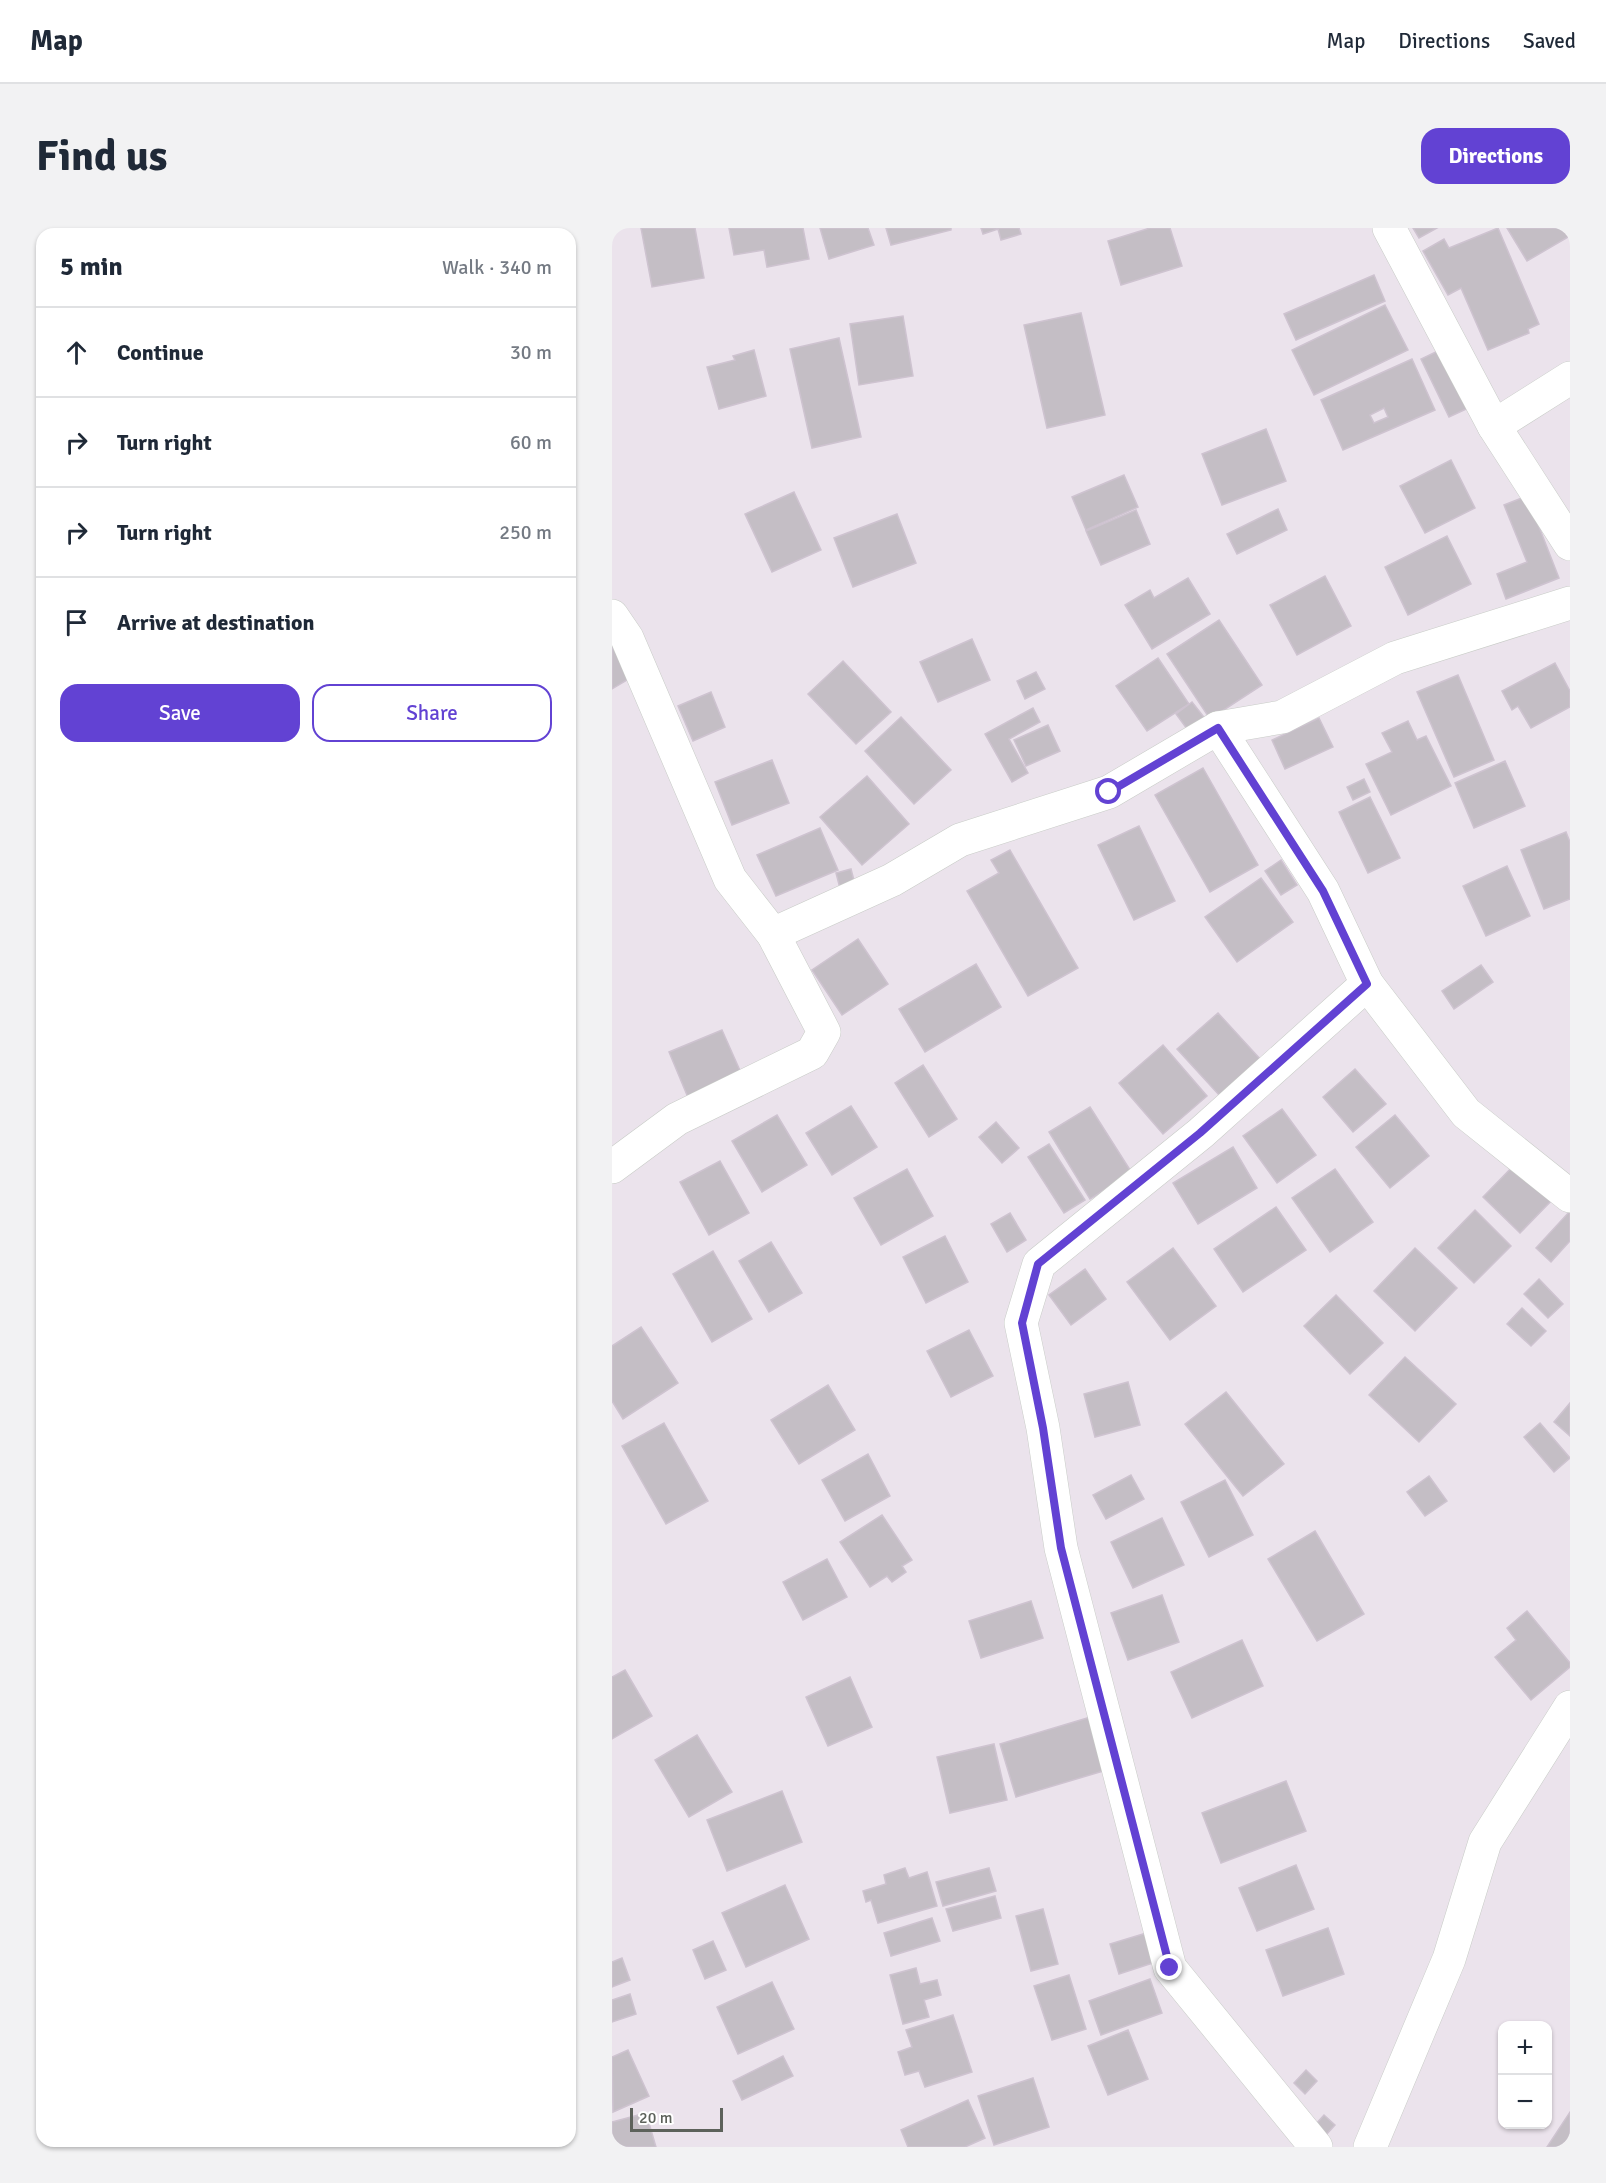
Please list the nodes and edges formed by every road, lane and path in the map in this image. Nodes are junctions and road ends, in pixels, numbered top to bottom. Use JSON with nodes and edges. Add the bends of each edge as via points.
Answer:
{"nodes":[{"id":1,"x":1389,"y":228,"type":"edge"},
{"id":2,"x":1570,"y":378,"type":"edge"},
{"id":3,"x":1494,"y":426,"type":"junction"},
{"id":4,"x":1570,"y":544,"type":"edge"},
{"id":5,"x":1570,"y":603,"type":"edge"},
{"id":6,"x":612,"y":616,"type":"edge"},
{"id":7,"x":1218,"y":728,"type":"junction"},
{"id":8,"x":773,"y":934,"type":"junction"},
{"id":9,"x":1367,"y":984,"type":"junction"},
{"id":10,"x":612,"y":1167,"type":"edge"},
{"id":11,"x":1570,"y":1196,"type":"edge"},
{"id":12,"x":1570,"y":1707,"type":"edge"},
{"id":13,"x":1316,"y":2147,"type":"edge"},
{"id":14,"x":1370,"y":2147,"type":"edge"}],
"edges":[{"from":1,"to":3,"type":"street"},
{"from":2,"to":3,"type":"street"},
{"from":3,"to":4,"type":"street"},
{"from":5,"to":7,"type":"street","via":[[1395,658],[1282,717]]},
{"from":6,"to":8,"type":"street","via":[[627,638],[729,879]]},
{"from":7,"to":8,"type":"street","via":[[1109,792],[960,840],[892,880]]},
{"from":7,"to":9,"type":"street","via":[[1323,891]]},
{"from":8,"to":10,"type":"street","via":[[824,1032],[812,1053],[677,1119]]},
{"from":9,"to":11,"type":"street","via":[[1466,1113]]},
{"from":9,"to":13,"type":"street","via":[[1200,1133],[1038,1264],[1022,1323],[1061,1548],[1170,1968]]},
{"from":12,"to":14,"type":"street","via":[[1485,1842],[1449,1959]]}]}
